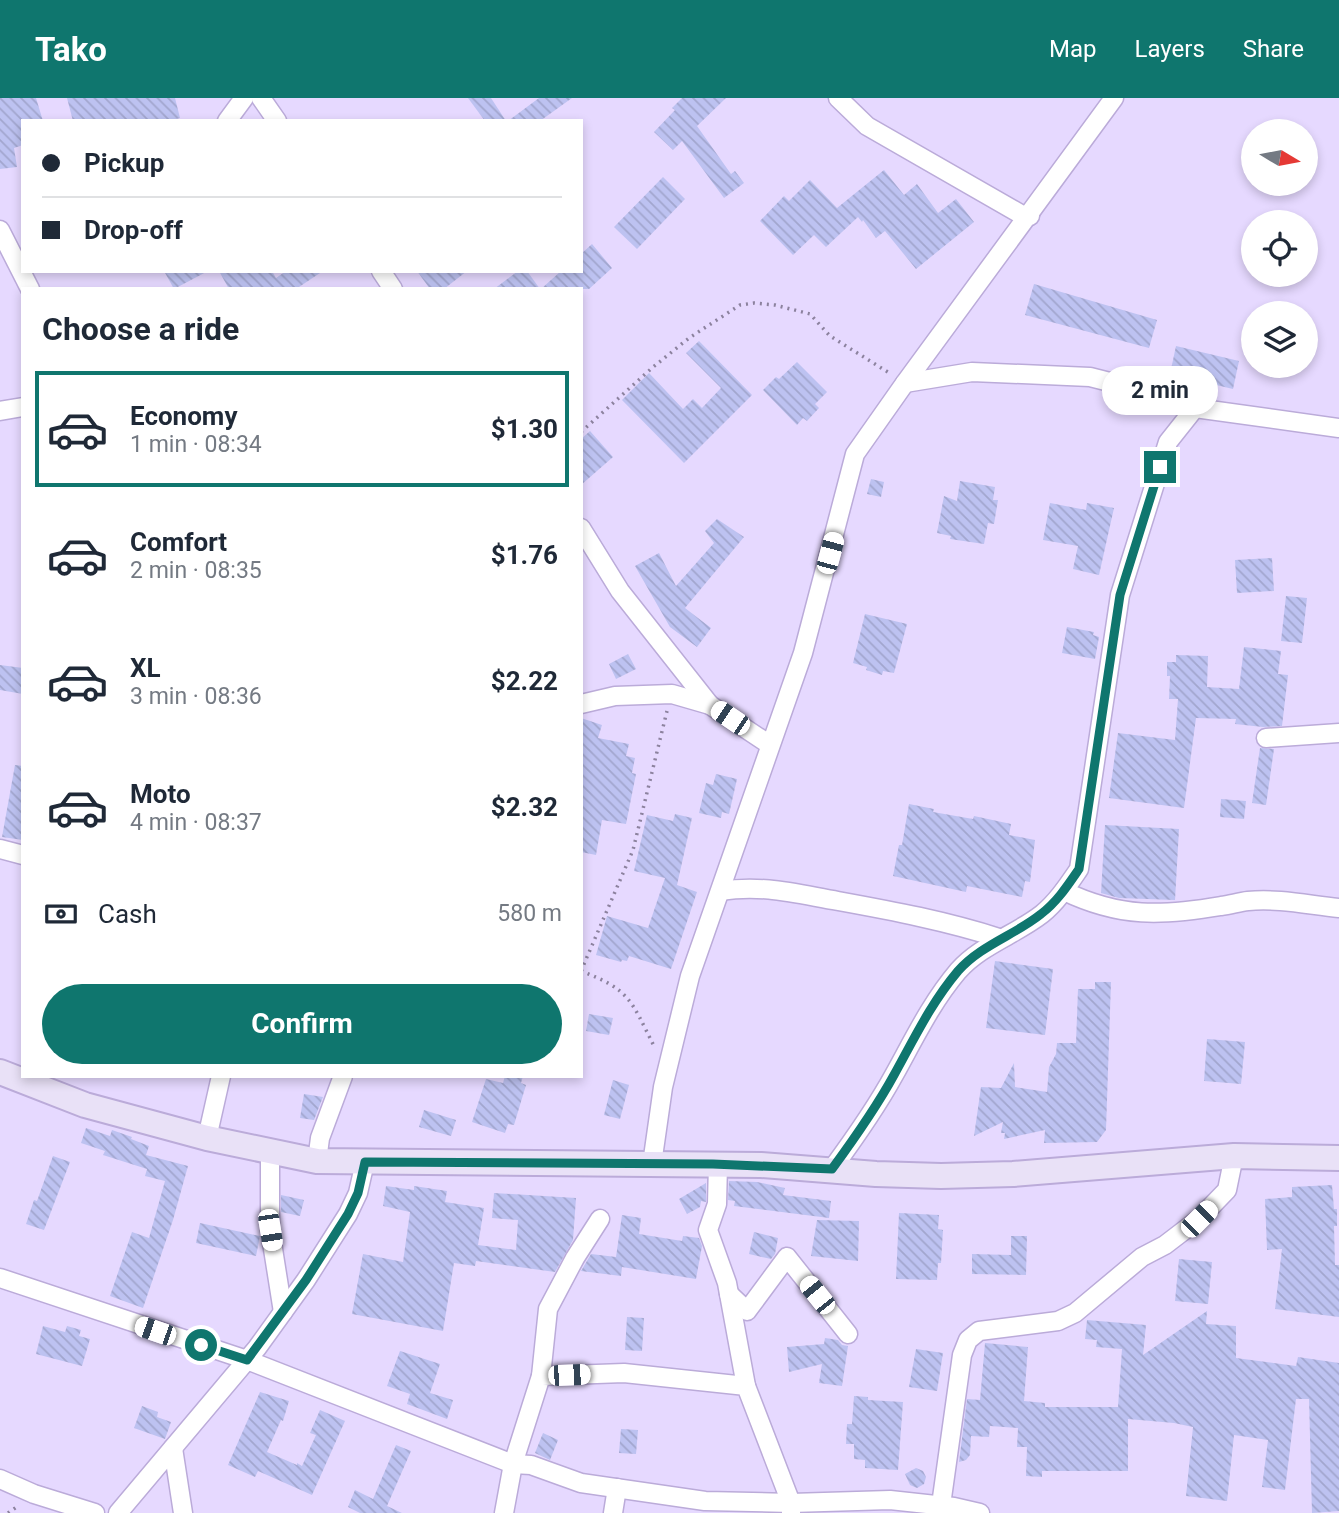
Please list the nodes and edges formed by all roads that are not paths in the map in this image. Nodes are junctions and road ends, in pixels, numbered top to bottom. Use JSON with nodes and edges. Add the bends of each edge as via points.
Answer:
{"nodes":[{"id":1,"x":244,"y":98,"type":"edge"},
{"id":2,"x":261,"y":98,"type":"edge"},
{"id":3,"x":838,"y":98,"type":"edge"},
{"id":4,"x":1114,"y":98,"type":"edge"},
{"id":5,"x":228,"y":119,"type":"edge"},
{"id":6,"x":276,"y":119,"type":"edge"},
{"id":7,"x":1030,"y":216,"type":"junction"},
{"id":8,"x":0,"y":230,"type":"edge"},
{"id":9,"x":21,"y":271,"type":"edge"},
{"id":10,"x":905,"y":383,"type":"junction"},
{"id":11,"x":21,"y":407,"type":"edge"},
{"id":12,"x":1195,"y":408,"type":"junction"},
{"id":13,"x":0,"y":411,"type":"edge"},
{"id":14,"x":1339,"y":428,"type":"edge"},
{"id":15,"x":583,"y":531,"type":"edge"},
{"id":16,"x":583,"y":704,"type":"edge"},
{"id":17,"x":710,"y":705,"type":"junction"},
{"id":18,"x":1339,"y":733,"type":"edge"},
{"id":19,"x":1266,"y":738,"type":"dead end"},
{"id":20,"x":770,"y":745,"type":"junction"},
{"id":21,"x":0,"y":849,"type":"edge"},
{"id":22,"x":21,"y":854,"type":"edge"},
{"id":23,"x":721,"y":891,"type":"junction"},
{"id":24,"x":1064,"y":891,"type":"junction"},
{"id":25,"x":1339,"y":908,"type":"edge"},
{"id":26,"x":999,"y":938,"type":"junction"},
{"id":27,"x":0,"y":1072,"type":"edge"},
{"id":28,"x":220,"y":1078,"type":"edge"},
{"id":29,"x":342,"y":1078,"type":"edge"},
{"id":30,"x":207,"y":1138,"type":"junction"},
{"id":31,"x":270,"y":1153,"type":"junction"},
{"id":32,"x":1234,"y":1156,"type":"junction"},
{"id":33,"x":1339,"y":1158,"type":"edge"},
{"id":34,"x":317,"y":1161,"type":"junction"},
{"id":35,"x":365,"y":1162,"type":"junction"},
{"id":36,"x":652,"y":1164,"type":"junction"},
{"id":37,"x":718,"y":1164,"type":"junction"},
{"id":38,"x":832,"y":1169,"type":"junction"},
{"id":39,"x":600,"y":1219,"type":"dead end"},
{"id":40,"x":0,"y":1278,"type":"edge"},
{"id":41,"x":729,"y":1294,"type":"junction"},
{"id":42,"x":283,"y":1312,"type":"junction"},
{"id":43,"x":848,"y":1334,"type":"dead end"},
{"id":44,"x":247,"y":1360,"type":"junction"},
{"id":45,"x":541,"y":1376,"type":"junction"},
{"id":46,"x":747,"y":1386,"type":"junction"},
{"id":47,"x":173,"y":1448,"type":"junction"},
{"id":48,"x":513,"y":1464,"type":"junction"},
{"id":49,"x":0,"y":1479,"type":"edge"},
{"id":50,"x":617,"y":1488,"type":"junction"},
{"id":51,"x":941,"y":1506,"type":"junction"},
{"id":52,"x":791,"y":1508,"type":"edge"},
{"id":53,"x":95,"y":1513,"type":"edge"},
{"id":54,"x":118,"y":1513,"type":"edge"},
{"id":55,"x":183,"y":1513,"type":"edge"},
{"id":56,"x":505,"y":1513,"type":"edge"},
{"id":57,"x":613,"y":1513,"type":"edge"},
{"id":58,"x":980,"y":1513,"type":"edge"}],
"edges":[{"from":1,"to":5,"type":"street"},
{"from":2,"to":6,"type":"street"},
{"from":3,"to":7,"type":"street","via":[[867,126]]},
{"from":4,"to":7,"type":"street"},
{"from":7,"to":10,"type":"street"},
{"from":8,"to":9,"type":"street"},
{"from":10,"to":12,"type":"street","via":[[972,372],[1090,377]]},
{"from":10,"to":20,"type":"street","via":[[855,454],[803,653]]},
{"from":11,"to":13,"type":"street"},
{"from":12,"to":14,"type":"street"},
{"from":12,"to":24,"type":"street","via":[[1168,442],[1120,595],[1079,869]]},
{"from":15,"to":17,"type":"street","via":[[620,591]]},
{"from":16,"to":17,"type":"street","via":[[615,696],[672,694]]},
{"from":17,"to":20,"type":"street"},
{"from":18,"to":19,"type":"street"},
{"from":20,"to":23,"type":"street"},
{"from":21,"to":22,"type":"street"},
{"from":23,"to":26,"type":"street","via":[[757,887],[919,915]]},
{"from":23,"to":36,"type":"street","via":[[690,976],[667,1070]]},
{"from":24,"to":25,"type":"street","via":[[1105,908],[1146,913],[1269,900]]},
{"from":24,"to":26,"type":"street","via":[[1042,914]]},
{"from":26,"to":38,"type":"street","via":[[961,968],[940,993],[893,1077]]},
{"from":27,"to":30,"type":"street","via":[[85,1105]]},
{"from":28,"to":30,"type":"street"},
{"from":29,"to":34,"type":"street","via":[[320,1138]]},
{"from":30,"to":31,"type":"street"},
{"from":31,"to":34,"type":"street"},
{"from":31,"to":42,"type":"street","via":[[270,1230]]},
{"from":32,"to":33,"type":"street"},
{"from":32,"to":38,"type":"street","via":[[1013,1174],[941,1176]]},
{"from":32,"to":51,"type":"street","via":[[1227,1190],[1199,1219],[1142,1257],[1075,1312],[1058,1321],[979,1331],[968,1340],[962,1355]]},
{"from":34,"to":35,"type":"street"},
{"from":35,"to":36,"type":"street"},
{"from":35,"to":42,"type":"street","via":[[348,1214]]},
{"from":36,"to":37,"type":"street"},
{"from":37,"to":38,"type":"street"},
{"from":37,"to":41,"type":"street","via":[[717,1204],[708,1230]]},
{"from":39,"to":45,"type":"street","via":[[548,1309]]},
{"from":40,"to":44,"type":"street"},
{"from":41,"to":43,"type":"street","via":[[747,1311],[787,1257]]},
{"from":41,"to":46,"type":"street"},
{"from":42,"to":44,"type":"street"},
{"from":44,"to":47,"type":"street"},
{"from":44,"to":48,"type":"street"},
{"from":45,"to":46,"type":"street","via":[[624,1373]]},
{"from":45,"to":48,"type":"street"},
{"from":46,"to":52,"type":"street"},
{"from":47,"to":54,"type":"street"},
{"from":47,"to":55,"type":"street"},
{"from":48,"to":50,"type":"street"},
{"from":48,"to":56,"type":"street"},
{"from":49,"to":53,"type":"street"},
{"from":50,"to":52,"type":"street"},
{"from":50,"to":57,"type":"street"},
{"from":51,"to":52,"type":"street","via":[[890,1500]]},
{"from":51,"to":58,"type":"street"}]}
